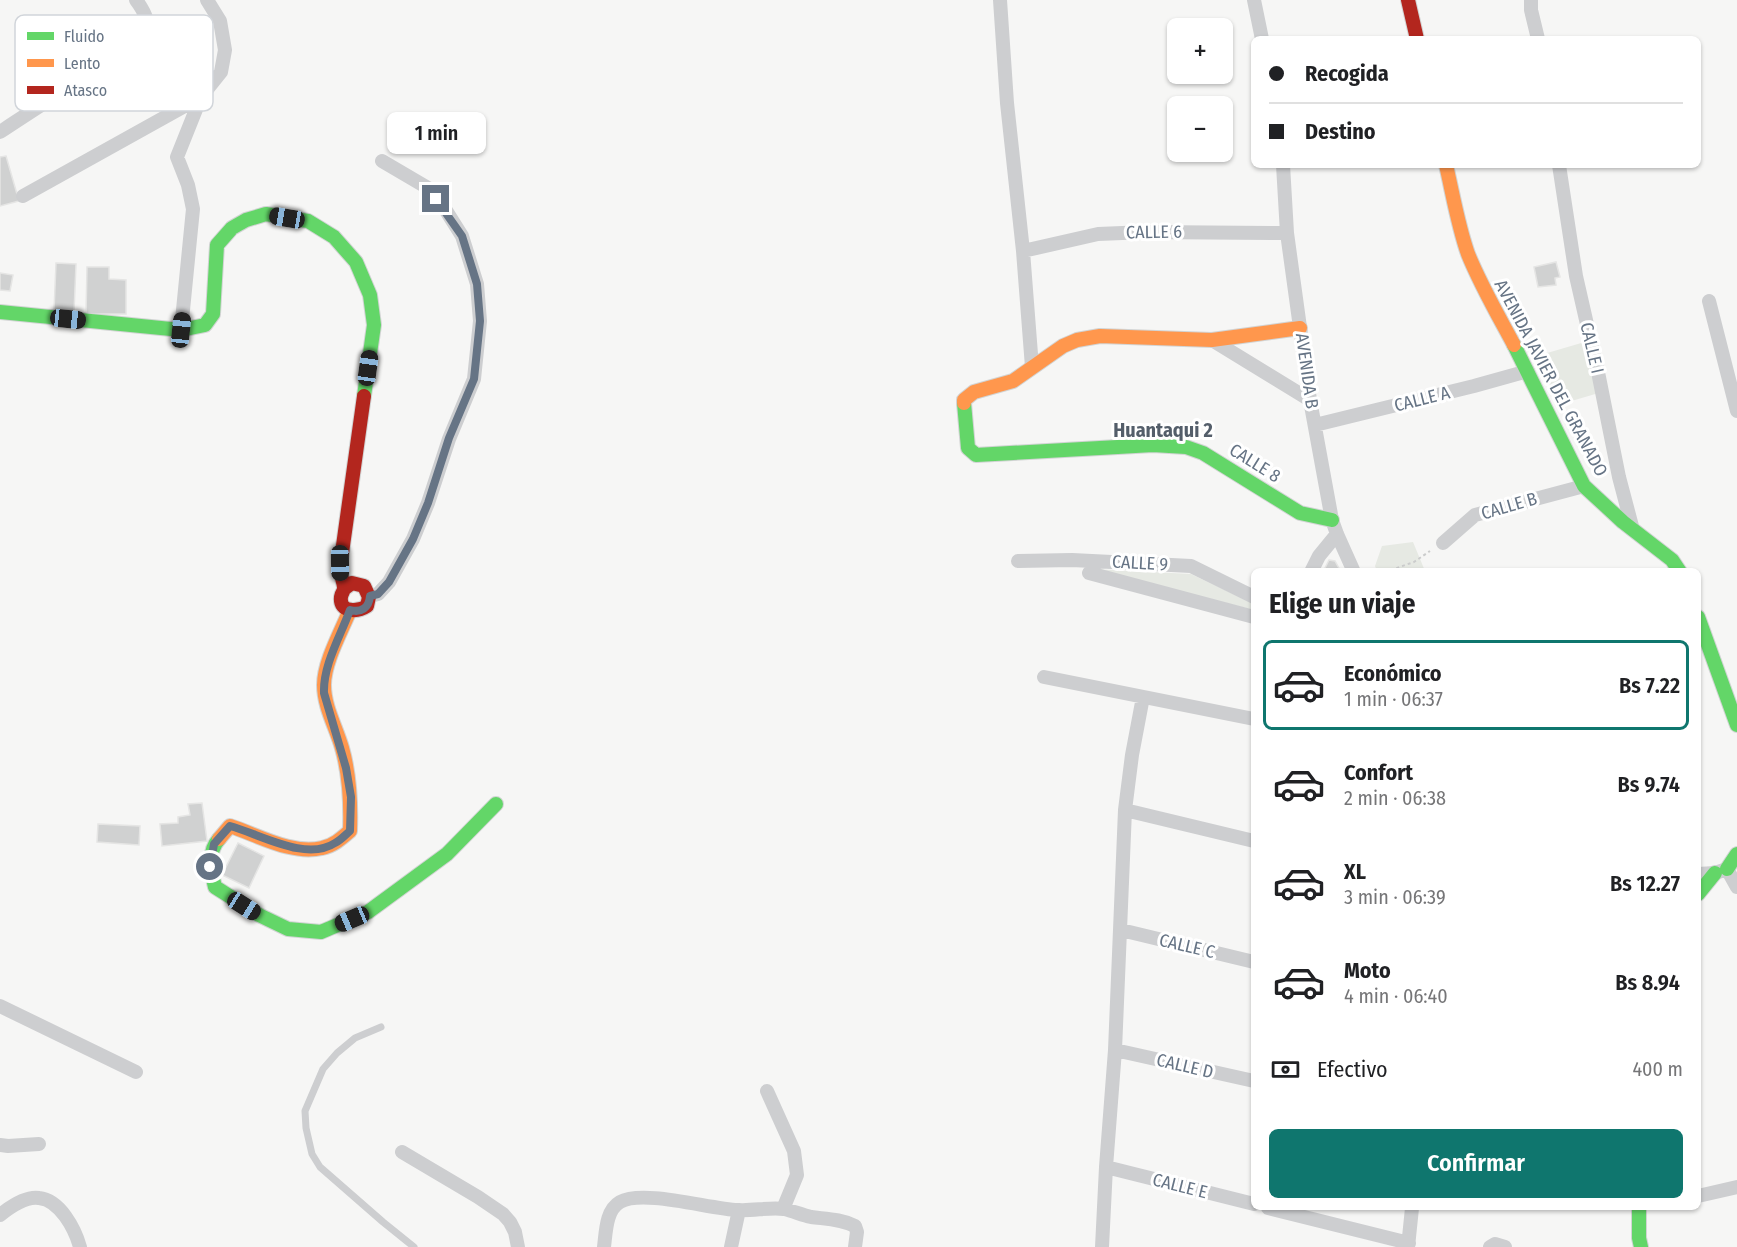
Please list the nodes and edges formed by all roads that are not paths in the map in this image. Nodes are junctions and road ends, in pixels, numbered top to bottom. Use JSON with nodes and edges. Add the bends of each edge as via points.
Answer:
{"nodes":[{"id":1,"x":136,"y":0,"type":"edge"},
{"id":2,"x":207,"y":0,"type":"edge"},
{"id":3,"x":1000,"y":0,"type":"edge"},
{"id":4,"x":1254,"y":0,"type":"edge"},
{"id":5,"x":1408,"y":0,"type":"edge"},
{"id":6,"x":1531,"y":0,"type":"edge"},
{"id":7,"x":146,"y":15,"type":"edge"},
{"id":8,"x":1261,"y":36,"type":"edge"},
{"id":9,"x":1416,"y":36,"type":"edge"},
{"id":10,"x":1537,"y":36,"type":"edge"},
{"id":11,"x":213,"y":82,"type":"edge"},
{"id":12,"x":33,"y":111,"type":"edge"},
{"id":13,"x":176,"y":111,"type":"edge"},
{"id":14,"x":195,"y":111,"type":"edge"},
{"id":15,"x":0,"y":132,"type":"edge"},
{"id":16,"x":382,"y":161,"type":"dead end"},
{"id":17,"x":1283,"y":168,"type":"edge"},
{"id":18,"x":1447,"y":168,"type":"edge"},
{"id":19,"x":1559,"y":168,"type":"edge"},
{"id":20,"x":23,"y":196,"type":"dead end"},
{"id":21,"x":1287,"y":233,"type":"junction"},
{"id":22,"x":1023,"y":251,"type":"junction"},
{"id":23,"x":1709,"y":301,"type":"dead end"},
{"id":24,"x":0,"y":312,"type":"edge"},
{"id":25,"x":1300,"y":327,"type":"junction"},
{"id":26,"x":181,"y":330,"type":"junction"},
{"id":27,"x":1212,"y":340,"type":"junction"},
{"id":28,"x":1032,"y":368,"type":"junction"},
{"id":29,"x":1528,"y":371,"type":"junction"},
{"id":30,"x":1310,"y":400,"type":"junction"},
{"id":31,"x":1736,"y":403,"type":"edge"},
{"id":32,"x":1315,"y":425,"type":"junction"},
{"id":33,"x":1584,"y":486,"type":"junction"},
{"id":34,"x":1332,"y":520,"type":"junction"},
{"id":35,"x":1633,"y":530,"type":"junction"},
{"id":36,"x":1337,"y":534,"type":"junction"},
{"id":37,"x":1443,"y":543,"type":"road end"},
{"id":38,"x":1018,"y":561,"type":"dead end"},
{"id":39,"x":1313,"y":568,"type":"edge"},
{"id":40,"x":1352,"y":568,"type":"edge"},
{"id":41,"x":1677,"y":568,"type":"edge"},
{"id":42,"x":1089,"y":573,"type":"dead end"},
{"id":43,"x":344,"y":589,"type":"junction"},
{"id":44,"x":370,"y":596,"type":"junction"},
{"id":45,"x":1251,"y":596,"type":"edge"},
{"id":46,"x":350,"y":610,"type":"junction"},
{"id":47,"x":1251,"y":616,"type":"edge"},
{"id":48,"x":1701,"y":625,"type":"edge"},
{"id":49,"x":1044,"y":677,"type":"dead end"},
{"id":50,"x":1143,"y":697,"type":"junction"},
{"id":51,"x":1251,"y":718,"type":"edge"},
{"id":52,"x":1737,"y":724,"type":"edge"},
{"id":53,"x":496,"y":804,"type":"dead end"},
{"id":54,"x":1125,"y":810,"type":"junction"},
{"id":55,"x":1251,"y":840,"type":"edge"},
{"id":56,"x":1737,"y":854,"type":"edge"},
{"id":57,"x":1721,"y":871,"type":"junction"},
{"id":58,"x":1701,"y":874,"type":"edge"},
{"id":59,"x":1737,"y":887,"type":"edge"},
{"id":60,"x":1701,"y":891,"type":"edge"},
{"id":61,"x":1121,"y":930,"type":"junction"},
{"id":62,"x":1251,"y":961,"type":"edge"},
{"id":63,"x":0,"y":1006,"type":"edge"},
{"id":64,"x":381,"y":1027,"type":"dead end"},
{"id":65,"x":1115,"y":1050,"type":"junction"},
{"id":66,"x":136,"y":1072,"type":"dead end"},
{"id":67,"x":1251,"y":1080,"type":"edge"},
{"id":68,"x":767,"y":1091,"type":"dead end"},
{"id":69,"x":39,"y":1144,"type":"dead end"},
{"id":70,"x":0,"y":1145,"type":"edge"},
{"id":71,"x":402,"y":1152,"type":"dead end"},
{"id":72,"x":1106,"y":1167,"type":"junction"},
{"id":73,"x":1737,"y":1187,"type":"edge"},
{"id":74,"x":1701,"y":1195,"type":"edge"},
{"id":75,"x":1251,"y":1203,"type":"edge"},
{"id":76,"x":783,"y":1209,"type":"junction"},
{"id":77,"x":739,"y":1210,"type":"junction"},
{"id":78,"x":1276,"y":1210,"type":"edge"},
{"id":79,"x":1412,"y":1210,"type":"edge"},
{"id":80,"x":1641,"y":1210,"type":"edge"},
{"id":81,"x":0,"y":1215,"type":"edge"},
{"id":82,"x":1409,"y":1245,"type":"edge"},
{"id":83,"x":80,"y":1247,"type":"edge"},
{"id":84,"x":414,"y":1247,"type":"edge"},
{"id":85,"x":518,"y":1247,"type":"edge"},
{"id":86,"x":604,"y":1247,"type":"edge"},
{"id":87,"x":731,"y":1247,"type":"edge"},
{"id":88,"x":855,"y":1247,"type":"edge"},
{"id":89,"x":1102,"y":1247,"type":"edge"},
{"id":90,"x":1490,"y":1247,"type":"edge"},
{"id":91,"x":1505,"y":1247,"type":"edge"},
{"id":92,"x":1641,"y":1247,"type":"edge"}],
"edges":[{"from":1,"to":7,"type":"street"},
{"from":2,"to":11,"type":"street","via":[[220,21],[225,50],[221,72]]},
{"from":3,"to":22,"type":"street"},
{"from":4,"to":8,"type":"street"},
{"from":5,"to":9,"type":"street"},
{"from":6,"to":10,"type":"street"},
{"from":12,"to":15,"type":"street"},
{"from":13,"to":20,"type":"street"},
{"from":14,"to":26,"type":"street","via":[[177,157],[193,209]]},
{"from":16,"to":44,"type":"street","via":[[428,188],[462,236],[477,284],[480,321],[474,379],[428,503],[389,582],[378,594]]},
{"from":17,"to":21,"type":"street","name":"AVENIDA B"},
{"from":18,"to":29,"type":"street","name":"AVENIDA JAVIER DEL GRANADO","via":[[1469,256]]},
{"from":19,"to":35,"type":"street","name":"CALLE I","via":[[1576,276]]},
{"from":21,"to":22,"type":"street","name":"CALLE 6","via":[[1098,234]]},
{"from":21,"to":25,"type":"street","name":"AVENIDA B"},
{"from":22,"to":28,"type":"street"},
{"from":23,"to":31,"type":"street"},
{"from":24,"to":26,"type":"street"},
{"from":25,"to":27,"type":"street"},
{"from":25,"to":30,"type":"street","name":"AVENIDA B"},
{"from":26,"to":43,"type":"street","via":[[205,325],[213,314],[217,245],[231,228],[246,220],[266,214],[308,221],[334,237],[356,262],[370,295],[374,325],[340,563]]},
{"from":27,"to":28,"type":"street","via":[[1100,336],[1063,346]]},
{"from":27,"to":30,"type":"street"},
{"from":28,"to":34,"type":"street","name":"CALLE 8","via":[[1013,381],[974,392],[964,400],[968,448],[976,455],[1153,445],[1186,447],[1203,453],[1300,513]]},
{"from":29,"to":32,"type":"street","name":"CALLE A"},
{"from":29,"to":33,"type":"street","name":"AVENIDA JAVIER DEL GRANADO"},
{"from":30,"to":32,"type":"street","name":"AVENIDA B"},
{"from":32,"to":34,"type":"street","name":"AVENIDA B"},
{"from":33,"to":35,"type":"street","name":"AVENIDA JAVIER DEL GRANADO"},
{"from":33,"to":37,"type":"street","name":"CALLE B","via":[[1475,515]]},
{"from":34,"to":36,"type":"street","name":"AVENIDA B"},
{"from":35,"to":41,"type":"street","name":"AVENIDA JAVIER DEL GRANADO"},
{"from":36,"to":39,"type":"street"},
{"from":36,"to":40,"type":"street","name":"AVENIDA B"},
{"from":38,"to":45,"type":"street","name":"CALLE 9","via":[[1191,566]]},
{"from":42,"to":47,"type":"street"},
{"from":43,"to":44,"type":"street","via":[[352,583],[362,584]]},
{"from":43,"to":46,"type":"street","via":[[341,598]]},
{"from":44,"to":46,"type":"street","via":[[364,609]]},
{"from":46,"to":53,"type":"street","via":[[327,666],[324,684],[350,787],[350,831],[334,844],[318,849],[289,847],[230,826],[214,844],[210,867],[215,887],[288,930],[321,932],[368,912],[447,854]]},
{"from":48,"to":52,"type":"street"},
{"from":49,"to":50,"type":"street"},
{"from":50,"to":51,"type":"street"},
{"from":50,"to":54,"type":"street"},
{"from":54,"to":55,"type":"street"},
{"from":54,"to":61,"type":"street"},
{"from":56,"to":57,"type":"street"},
{"from":57,"to":58,"type":"street"},
{"from":57,"to":59,"type":"street"},
{"from":57,"to":60,"type":"street"},
{"from":61,"to":62,"type":"street","name":"CALLE C"},
{"from":61,"to":65,"type":"street"},
{"from":63,"to":66,"type":"street"},
{"from":64,"to":84,"type":"lane","via":[[356,1038],[323,1069],[305,1111],[306,1128],[312,1155],[320,1167]]},
{"from":65,"to":67,"type":"street","name":"CALLE D"},
{"from":65,"to":72,"type":"street"},
{"from":68,"to":76,"type":"street","via":[[794,1151],[797,1175]]},
{"from":69,"to":70,"type":"street"},
{"from":71,"to":85,"type":"street","via":[[503,1214],[515,1232]]},
{"from":72,"to":75,"type":"street","name":"CALLE E"},
{"from":72,"to":89,"type":"street"},
{"from":73,"to":74,"type":"street"},
{"from":76,"to":77,"type":"street"},
{"from":76,"to":88,"type":"street","via":[[855,1226]]},
{"from":77,"to":86,"type":"street","via":[[639,1197],[623,1200],[612,1208]]},
{"from":77,"to":87,"type":"street"},
{"from":78,"to":82,"type":"street"},
{"from":79,"to":82,"type":"street"},
{"from":80,"to":92,"type":"street"},
{"from":81,"to":83,"type":"street","via":[[30,1199],[48,1200],[58,1207]]},
{"from":90,"to":91,"type":"street"}]}
